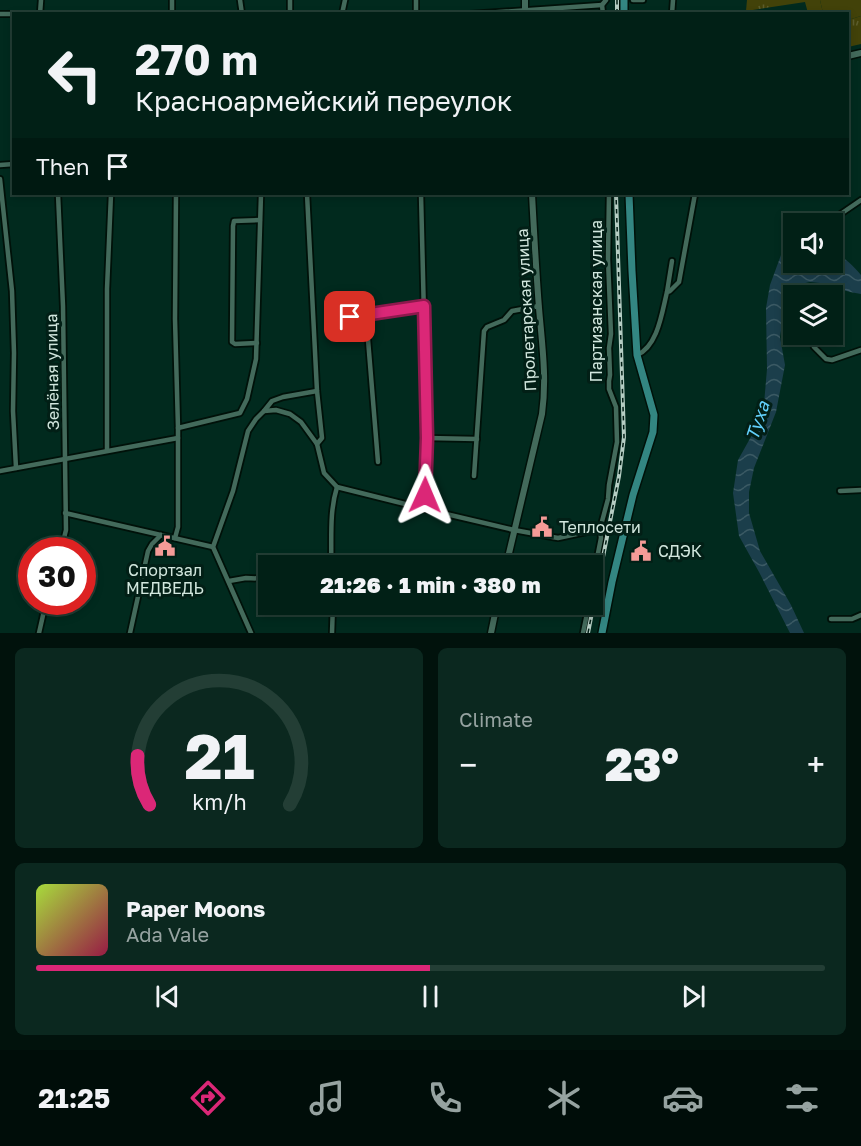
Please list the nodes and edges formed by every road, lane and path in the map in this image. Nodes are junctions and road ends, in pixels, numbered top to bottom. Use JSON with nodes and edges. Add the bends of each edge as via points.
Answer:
{"nodes":[{"id":1,"x":525,"y":0,"type":"edge"},
{"id":2,"x":606,"y":0,"type":"edge"},
{"id":3,"x":633,"y":0,"type":"edge"},
{"id":4,"x":643,"y":0,"type":"edge"},
{"id":5,"x":602,"y":5,"type":"junction"},
{"id":6,"x":525,"y":12,"type":"edge"},
{"id":7,"x":603,"y":12,"type":"edge"},
{"id":8,"x":0,"y":179,"type":"edge"},
{"id":9,"x":58,"y":195,"type":"edge"},
{"id":10,"x":111,"y":195,"type":"edge"},
{"id":11,"x":176,"y":195,"type":"edge"},
{"id":12,"x":261,"y":195,"type":"edge"},
{"id":13,"x":307,"y":195,"type":"edge"},
{"id":14,"x":421,"y":195,"type":"edge"},
{"id":15,"x":532,"y":195,"type":"edge"},
{"id":16,"x":609,"y":195,"type":"edge"},
{"id":17,"x":629,"y":195,"type":"edge"},
{"id":18,"x":695,"y":195,"type":"edge"},
{"id":19,"x":861,"y":200,"type":"edge"},
{"id":20,"x":842,"y":213,"type":"edge"},
{"id":21,"x":260,"y":220,"type":"junction"},
{"id":22,"x":672,"y":261,"type":"dead end"},
{"id":23,"x":667,"y":292,"type":"junction"},
{"id":24,"x":424,"y":306,"type":"junction"},
{"id":25,"x":539,"y":306,"type":"junction"},
{"id":26,"x":366,"y":315,"type":"junction"},
{"id":27,"x":333,"y":320,"type":"dead end"},
{"id":28,"x":257,"y":344,"type":"junction"},
{"id":29,"x":814,"y":347,"type":"dead end"},
{"id":30,"x":861,"y":350,"type":"edge"},
{"id":31,"x":637,"y":356,"type":"junction"},
{"id":32,"x":317,"y":391,"type":"junction"},
{"id":33,"x":264,"y":411,"type":"junction"},
{"id":34,"x":178,"y":428,"type":"junction"},
{"id":35,"x":178,"y":438,"type":"junction"},
{"id":36,"x":427,"y":438,"type":"junction"},
{"id":37,"x":477,"y":439,"type":"junction"},
{"id":38,"x":317,"y":444,"type":"junction"},
{"id":39,"x":107,"y":450,"type":"junction"},
{"id":40,"x":65,"y":459,"type":"junction"},
{"id":41,"x":378,"y":462,"type":"dead end"},
{"id":42,"x":16,"y":468,"type":"junction"},
{"id":43,"x":0,"y":471,"type":"edge"},
{"id":44,"x":474,"y":476,"type":"dead end"},
{"id":45,"x":337,"y":487,"type":"junction"},
{"id":46,"x":861,"y":490,"type":"edge"},
{"id":47,"x":840,"y":491,"type":"dead end"},
{"id":48,"x":425,"y":510,"type":"junction"},
{"id":49,"x":65,"y":513,"type":"junction"},
{"id":50,"x":600,"y":529,"type":"junction"},
{"id":51,"x":514,"y":530,"type":"junction"},
{"id":52,"x":161,"y":535,"type":"junction"},
{"id":53,"x":64,"y":537,"type":"edge"},
{"id":54,"x":176,"y":538,"type":"junction"},
{"id":55,"x":213,"y":547,"type":"junction"},
{"id":56,"x":331,"y":555,"type":"edge"},
{"id":57,"x":508,"y":555,"type":"edge"},
{"id":58,"x":598,"y":555,"type":"edge"},
{"id":59,"x":258,"y":579,"type":"edge"},
{"id":60,"x":229,"y":581,"type":"junction"},
{"id":61,"x":43,"y":615,"type":"edge"},
{"id":62,"x":333,"y":615,"type":"edge"},
{"id":63,"x":495,"y":615,"type":"edge"},
{"id":64,"x":587,"y":615,"type":"edge"},
{"id":65,"x":861,"y":615,"type":"edge"},
{"id":66,"x":831,"y":620,"type":"dead end"},
{"id":67,"x":39,"y":633,"type":"edge"},
{"id":68,"x":130,"y":633,"type":"edge"},
{"id":69,"x":251,"y":633,"type":"edge"},
{"id":70,"x":332,"y":633,"type":"edge"},
{"id":71,"x":491,"y":633,"type":"edge"},
{"id":72,"x":583,"y":633,"type":"edge"},
{"id":73,"x":602,"y":633,"type":"edge"}],
"edges":[{"from":1,"to":6,"type":"street"},
{"from":2,"to":5,"type":"street"},
{"from":3,"to":4,"type":"street"},
{"from":5,"to":6,"type":"street"},
{"from":5,"to":7,"type":"street"},
{"from":8,"to":42,"type":"street","via":[[12,291]]},
{"from":9,"to":40,"type":"street","name":"Зелёная улица"},
{"from":10,"to":39,"type":"street"},
{"from":11,"to":34,"type":"street"},
{"from":12,"to":21,"type":"street"},
{"from":13,"to":32,"type":"street"},
{"from":14,"to":24,"type":"street"},
{"from":15,"to":25,"type":"street","name":"Пролетарская улица"},
{"from":16,"to":50,"type":"street","name":"Партизанская улица","via":[[609,389],[616,407],[617,442]]},
{"from":17,"to":31,"type":"main road","name":"Партизанская улица"},
{"from":18,"to":23,"type":"street","via":[[679,282]]},
{"from":19,"to":20,"type":"street"},
{"from":21,"to":28,"type":"street"},
{"from":21,"to":28,"type":"street","via":[[234,221],[233,226],[232,342]]},
{"from":22,"to":23,"type":"street"},
{"from":23,"to":31,"type":"street","via":[[657,331]]},
{"from":24,"to":26,"type":"street"},
{"from":24,"to":36,"type":"street"},
{"from":25,"to":37,"type":"street","via":[[512,311],[484,331]]},
{"from":25,"to":51,"type":"street","name":"Пролетарская улица","via":[[545,395]]},
{"from":26,"to":27,"type":"street"},
{"from":26,"to":41,"type":"street"},
{"from":28,"to":34,"type":"street","via":[[247,399],[240,413]]},
{"from":29,"to":30,"type":"street","via":[[825,360]]},
{"from":31,"to":73,"type":"main road","name":"Партизанская улица","via":[[654,415],[653,432],[633,495]]},
{"from":32,"to":33,"type":"street","via":[[272,401]]},
{"from":32,"to":38,"type":"street","via":[[322,438]]},
{"from":33,"to":38,"type":"street","via":[[290,414]]},
{"from":33,"to":55,"type":"street","via":[[248,431]]},
{"from":34,"to":35,"type":"street"},
{"from":35,"to":39,"type":"street"},
{"from":35,"to":54,"type":"street"},
{"from":36,"to":37,"type":"street"},
{"from":36,"to":48,"type":"street"},
{"from":37,"to":44,"type":"street"},
{"from":38,"to":45,"type":"street","via":[[324,473]]},
{"from":39,"to":40,"type":"street"},
{"from":40,"to":42,"type":"street"},
{"from":40,"to":49,"type":"street","name":"Зелёная улица"},
{"from":42,"to":43,"type":"street"},
{"from":45,"to":48,"type":"street"},
{"from":45,"to":56,"type":"street","via":[[332,501]]},
{"from":46,"to":47,"type":"street"},
{"from":48,"to":51,"type":"street"},
{"from":49,"to":52,"type":"street"},
{"from":49,"to":53,"type":"street","name":"Зелёная улица"},
{"from":50,"to":51,"type":"street","via":[[558,538]]},
{"from":50,"to":58,"type":"street","name":"Партизанская улица"},
{"from":51,"to":57,"type":"street","name":"Пролетарская улица"},
{"from":52,"to":54,"type":"street"},
{"from":52,"to":68,"type":"street","via":[[148,551]]},
{"from":54,"to":55,"type":"street"},
{"from":55,"to":60,"type":"street"},
{"from":59,"to":60,"type":"street"},
{"from":60,"to":69,"type":"street"},
{"from":61,"to":67,"type":"street"},
{"from":62,"to":70,"type":"street"},
{"from":63,"to":71,"type":"street"},
{"from":64,"to":72,"type":"street"},
{"from":65,"to":66,"type":"street"}]}
